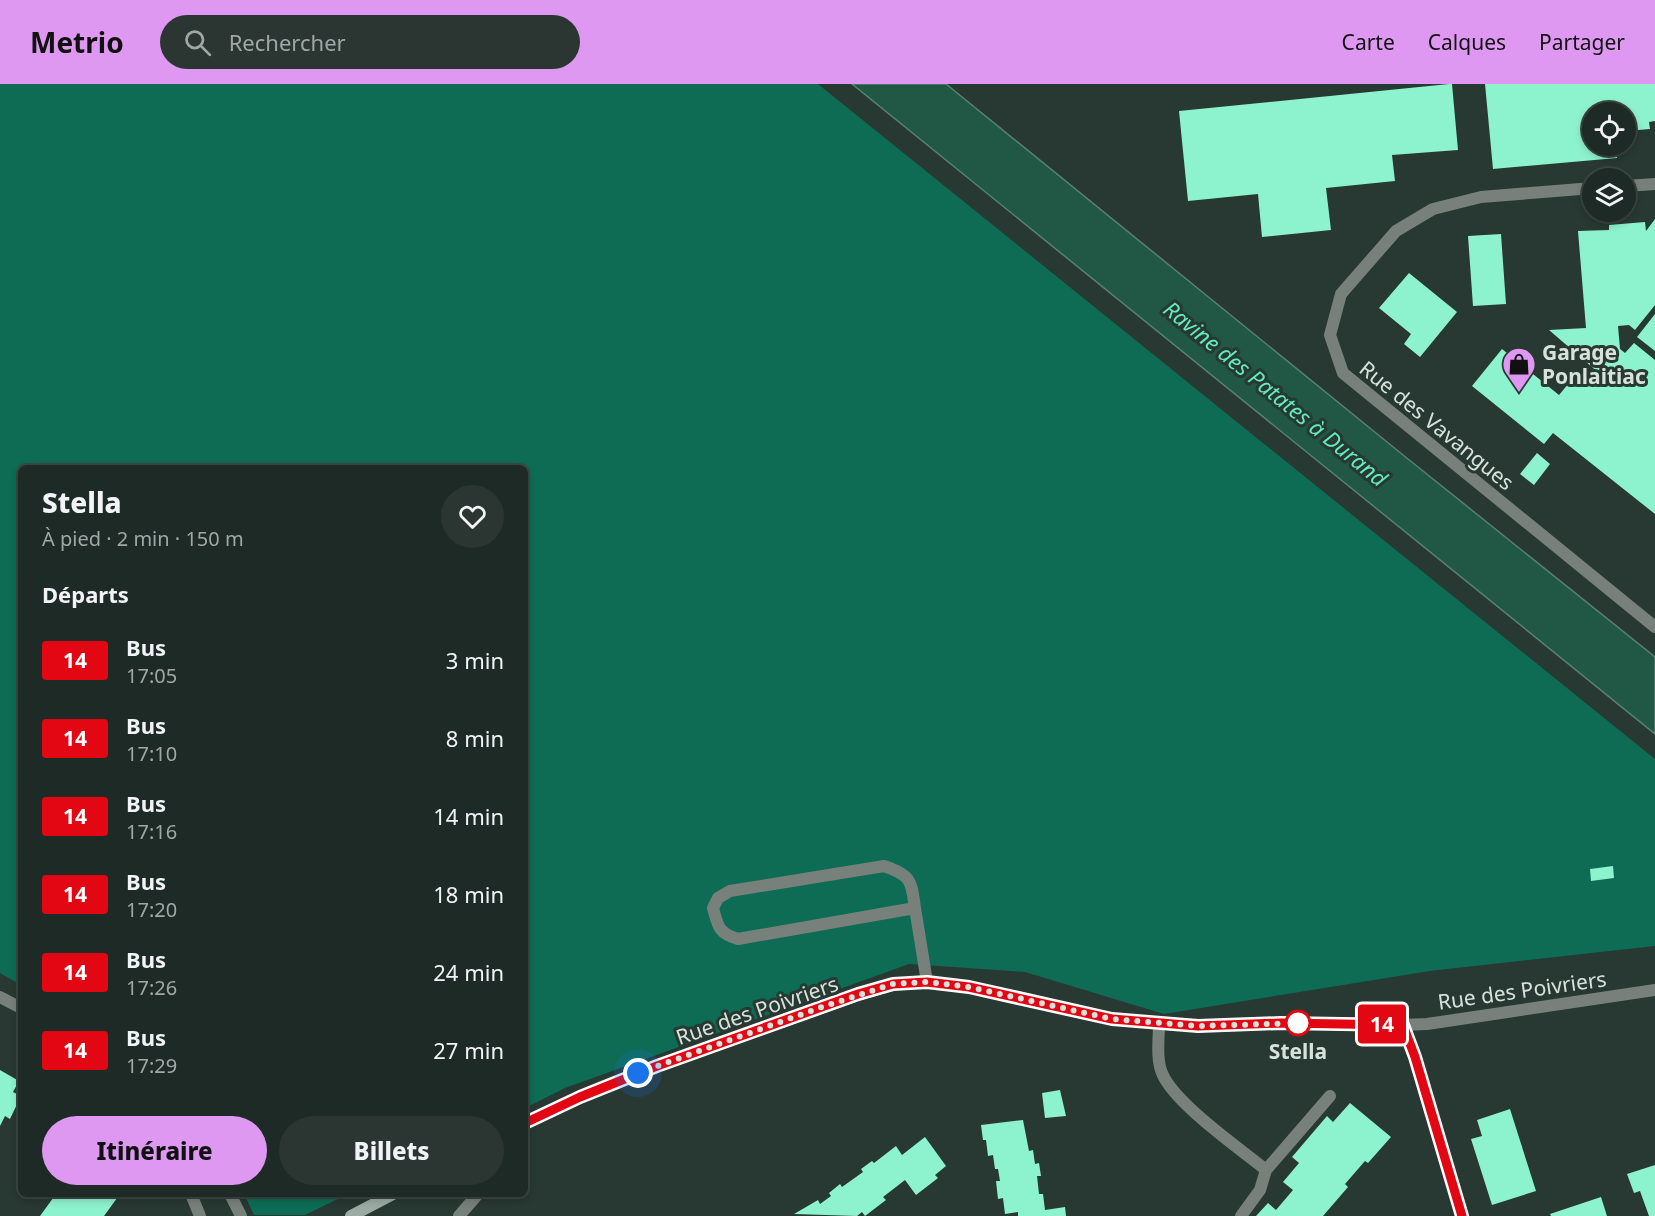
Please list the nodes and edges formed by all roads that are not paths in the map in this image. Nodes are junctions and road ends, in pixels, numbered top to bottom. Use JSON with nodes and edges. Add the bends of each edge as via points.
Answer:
{"nodes":[{"id":1,"x":1655,"y":184,"type":"edge"},
{"id":2,"x":1636,"y":185,"type":"edge"},
{"id":3,"x":1582,"y":189,"type":"edge"},
{"id":4,"x":1655,"y":627,"type":"edge"},
{"id":5,"x":915,"y":908,"type":"junction"},
{"id":6,"x":927,"y":982,"type":"junction"},
{"id":7,"x":1655,"y":990,"type":"edge"},
{"id":8,"x":0,"y":997,"type":"edge"},
{"id":9,"x":18,"y":1006,"type":"edge"},
{"id":10,"x":1159,"y":1023,"type":"junction"},
{"id":11,"x":1403,"y":1025,"type":"junction"},
{"id":12,"x":1330,"y":1095,"type":"dead end"},
{"id":13,"x":528,"y":1121,"type":"edge"},
{"id":14,"x":1266,"y":1170,"type":"junction"},
{"id":15,"x":192,"y":1197,"type":"edge"},
{"id":16,"x":232,"y":1197,"type":"edge"},
{"id":17,"x":387,"y":1197,"type":"edge"},
{"id":18,"x":475,"y":1197,"type":"edge"},
{"id":19,"x":200,"y":1216,"type":"edge"},
{"id":20,"x":241,"y":1216,"type":"edge"},
{"id":21,"x":351,"y":1216,"type":"edge"},
{"id":22,"x":459,"y":1216,"type":"edge"},
{"id":23,"x":1241,"y":1216,"type":"edge"},
{"id":24,"x":1462,"y":1216,"type":"edge"}],
"edges":[{"from":1,"to":2,"type":"street"},
{"from":3,"to":4,"type":"street","name":"Rue des Vavangues","via":[[1481,197],[1432,209],[1396,231],[1341,294],[1330,335],[1342,373]]},
{"from":5,"to":5,"type":"street","via":[[911,882],[884,866],[730,891],[718,898],[713,908],[718,927],[725,935],[738,939]]},
{"from":5,"to":6,"type":"street"},
{"from":6,"to":10,"type":"street","name":"Rue des Poivriers","via":[[1003,993],[1112,1019]]},
{"from":6,"to":13,"type":"street","name":"Rue des Poivriers","via":[[893,984],[778,1023],[646,1070]]},
{"from":7,"to":11,"type":"street","name":"Rue des Poivriers"},
{"from":8,"to":9,"type":"street"},
{"from":10,"to":11,"type":"street","name":"Rue des Poivriers"},
{"from":10,"to":14,"type":"street","via":[[1161,1071],[1169,1088]]},
{"from":11,"to":24,"type":"street"},
{"from":12,"to":14,"type":"street"},
{"from":14,"to":23,"type":"street","via":[[1260,1190]]},
{"from":15,"to":19,"type":"street"},
{"from":16,"to":20,"type":"street"},
{"from":17,"to":21,"type":"street"},
{"from":18,"to":22,"type":"street"}]}
